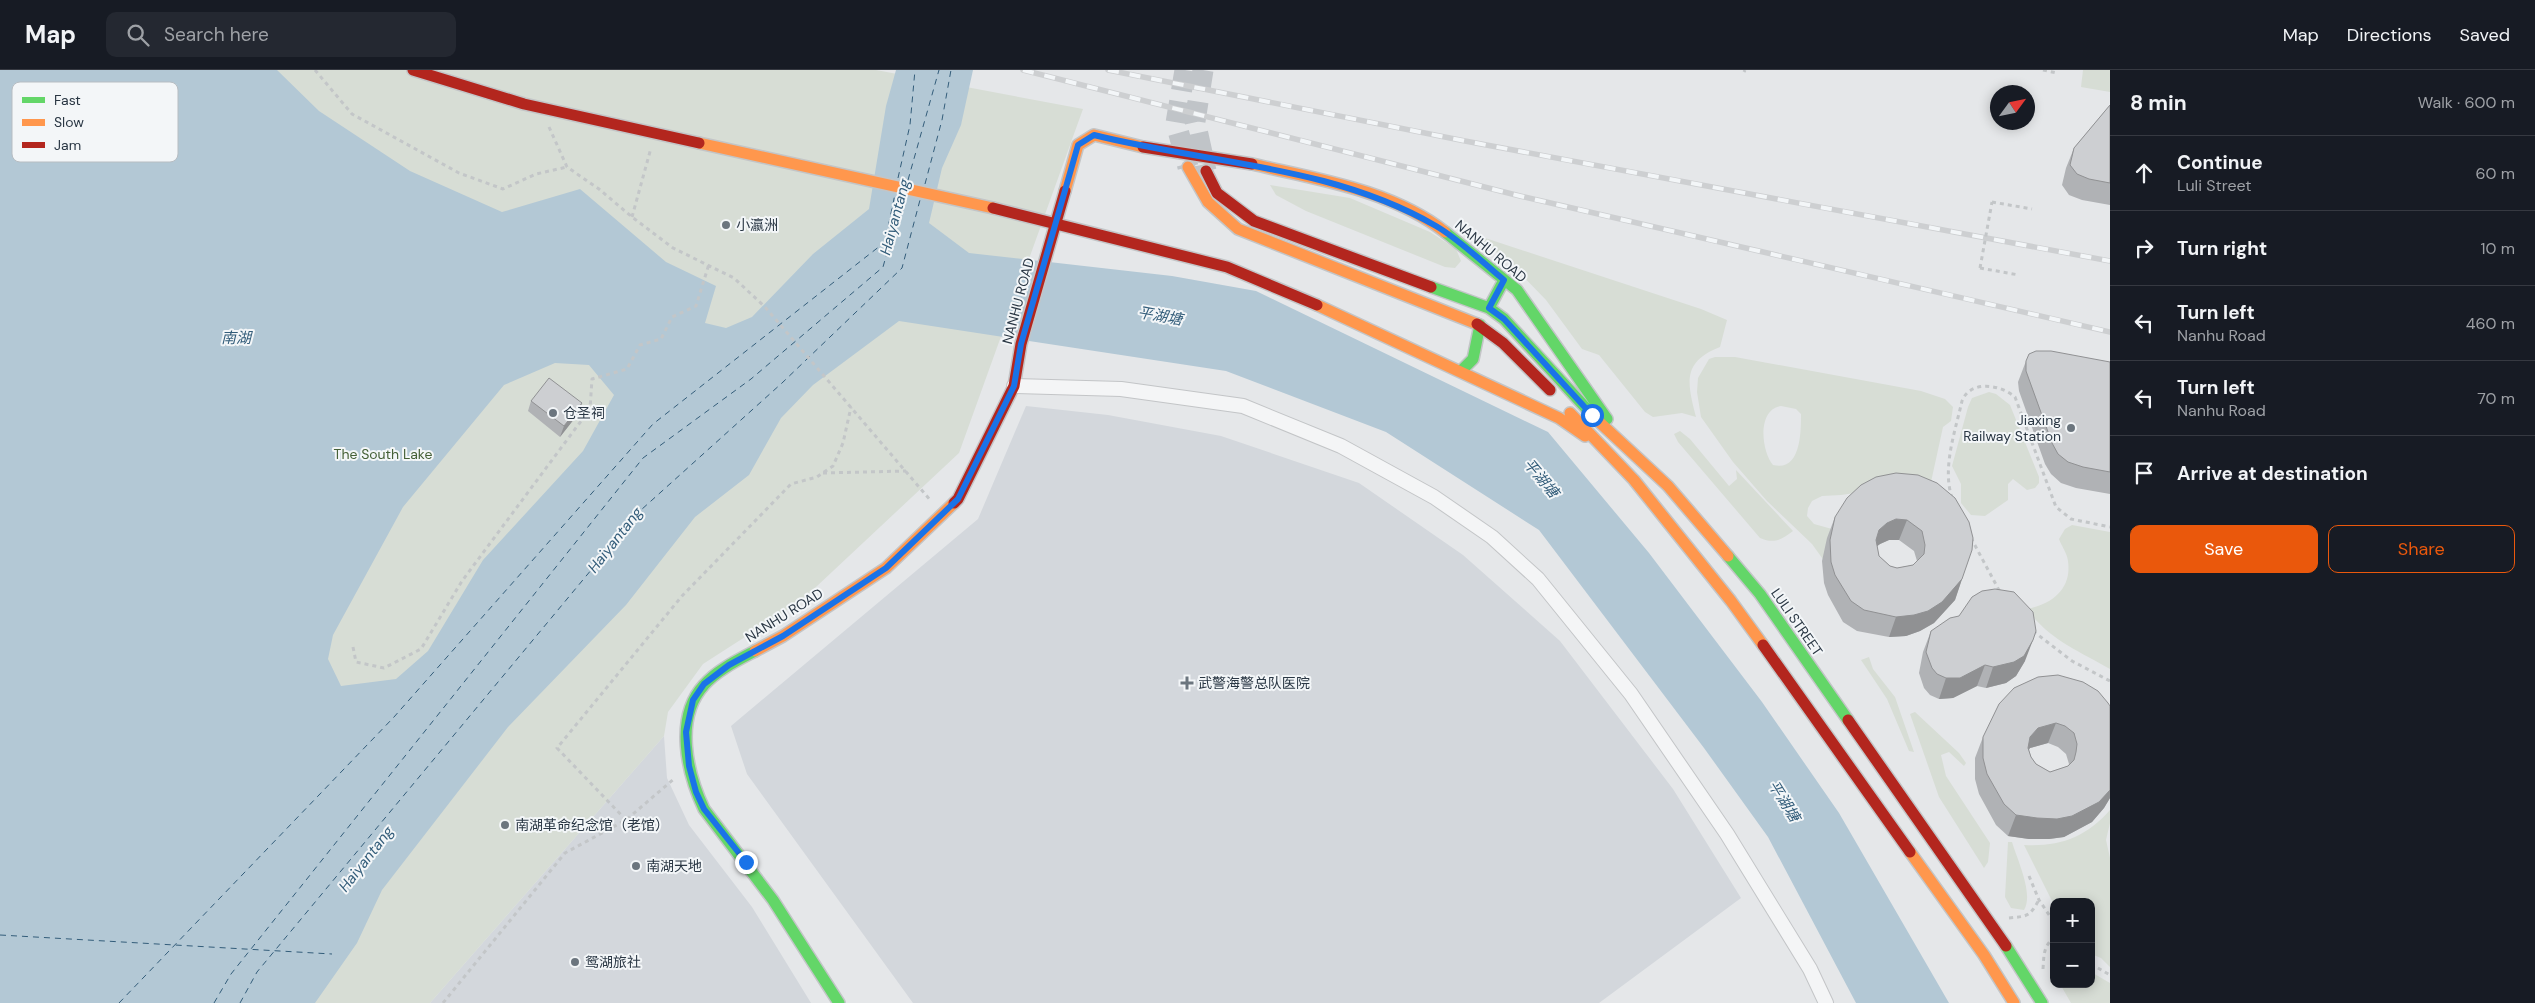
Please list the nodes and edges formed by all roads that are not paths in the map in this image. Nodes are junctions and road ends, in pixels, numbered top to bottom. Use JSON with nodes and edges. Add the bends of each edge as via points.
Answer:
{"nodes":[{"id":1,"x":413,"y":70,"type":"edge"},
{"id":2,"x":1188,"y":167,"type":"tunnel mouth"},
{"id":3,"x":1206,"y":171,"type":"tunnel mouth"},
{"id":4,"x":1054,"y":223,"type":"junction"},
{"id":5,"x":1504,"y":280,"type":"junction"},
{"id":6,"x":1489,"y":308,"type":"junction"},
{"id":7,"x":1480,"y":325,"type":"junction"},
{"id":8,"x":1461,"y":371,"type":"junction"},
{"id":9,"x":1014,"y":386,"type":"junction"},
{"id":10,"x":1604,"y":449,"type":"junction"},
{"id":11,"x":1668,"y":486,"type":"junction"},
{"id":12,"x":839,"y":1003,"type":"edge"},
{"id":13,"x":1826,"y":1003,"type":"edge"},
{"id":14,"x":2014,"y":1003,"type":"edge"},
{"id":15,"x":2042,"y":1003,"type":"edge"}],
"edges":[{"from":1,"to":4,"type":"main road","via":[[540,107]]},
{"from":2,"to":7,"type":"main road","via":[[1197,187],[1215,212],[1238,229]]},
{"from":3,"to":6,"type":"main road","name":"LULI STREET","via":[[1217,193],[1254,221]]},
{"from":4,"to":5,"type":"main road","name":"NANHU ROAD","bridge":true,"via":[[1078,145],[1094,135],[1143,147],[1252,164],[1348,187],[1400,206],[1438,227]]},
{"from":4,"to":8,"type":"main road","via":[[1226,267],[1303,298]]},
{"from":4,"to":9,"type":"main road","name":"NANHU ROAD","via":[[1021,344]]},
{"from":5,"to":6,"type":"main road"},
{"from":5,"to":11,"type":"main road","name":"NANHU ROAD","via":[[1517,290],[1604,416]]},
{"from":6,"to":11,"type":"main road","name":"LULI STREET","via":[[1504,319],[1592,415]]},
{"from":7,"to":8,"type":"main road","via":[[1473,359]]},
{"from":7,"to":10,"type":"main road","via":[[1517,356]]},
{"from":8,"to":10,"type":"main road","via":[[1559,418]]},
{"from":9,"to":12,"type":"main road","name":"NANHU ROAD","via":[[958,499],[943,515],[886,568],[783,636],[729,665],[704,684],[693,700],[686,732],[689,766],[704,809],[768,892]]},
{"from":9,"to":13,"type":"street","via":[[1121,390],[1243,406],[1341,446],[1434,497],[1492,537],[1538,579],[1632,694],[1727,834],[1810,969]]},
{"from":10,"to":14,"type":"main road","via":[[1634,480],[1732,601],[1984,955]]},
{"from":11,"to":15,"type":"main road","name":"LULI STREET","via":[[1760,594],[2001,938]]}]}
